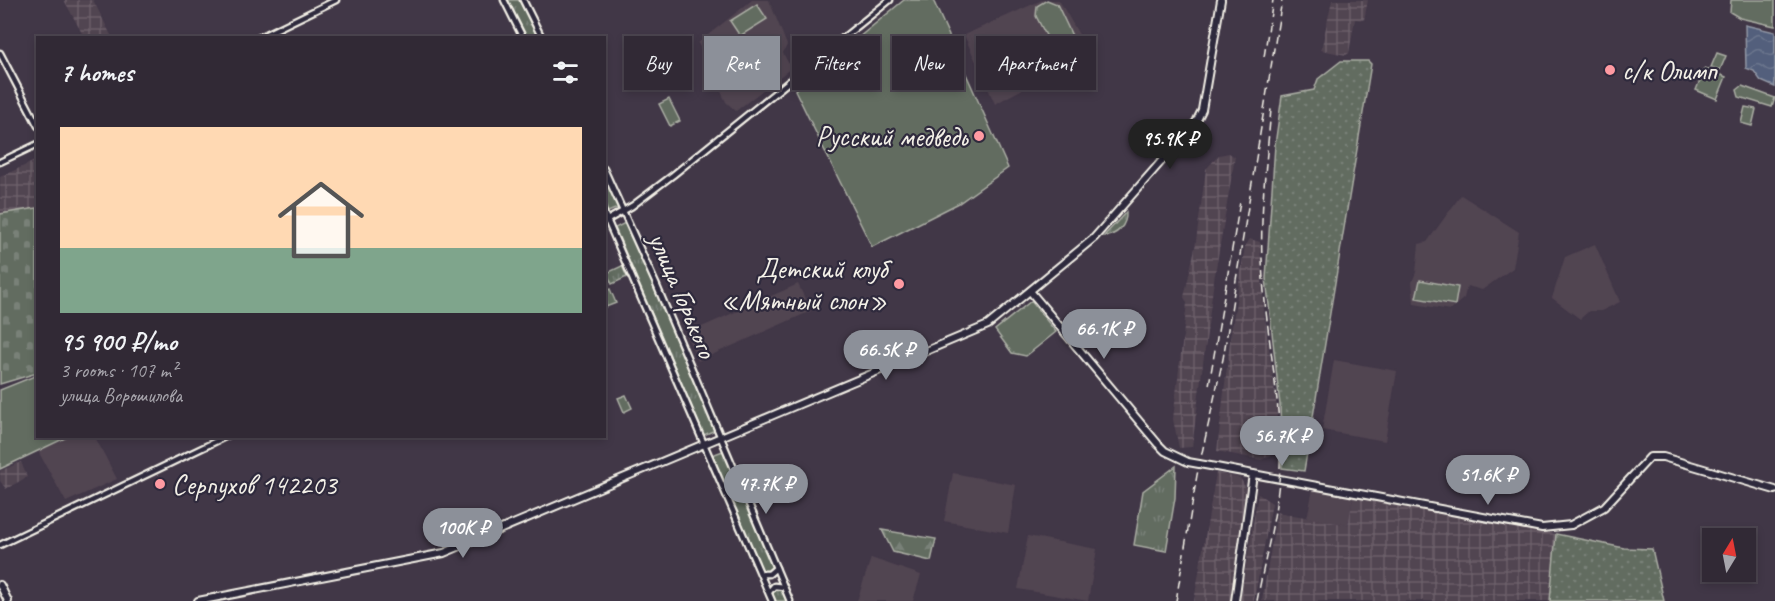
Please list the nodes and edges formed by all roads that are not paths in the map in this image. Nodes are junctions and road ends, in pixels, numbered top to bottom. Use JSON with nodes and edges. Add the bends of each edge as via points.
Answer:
{"nodes":[{"id":1,"x":336,"y":0,"type":"edge"},
{"id":2,"x":504,"y":0,"type":"edge"},
{"id":3,"x":523,"y":0,"type":"edge"},
{"id":4,"x":890,"y":0,"type":"edge"},
{"id":5,"x":1221,"y":0,"type":"edge"},
{"id":6,"x":262,"y":36,"type":"edge"},
{"id":7,"x":522,"y":36,"type":"edge"},
{"id":8,"x":541,"y":36,"type":"edge"},
{"id":9,"x":0,"y":53,"type":"edge"},
{"id":10,"x":36,"y":122,"type":"edge"},
{"id":11,"x":36,"y":145,"type":"edge"},
{"id":12,"x":0,"y":162,"type":"edge"},
{"id":13,"x":606,"y":173,"type":"edge"},
{"id":14,"x":624,"y":211,"type":"junction"},
{"id":15,"x":606,"y":221,"type":"edge"},
{"id":16,"x":1030,"y":291,"type":"junction"},
{"id":17,"x":223,"y":438,"type":"edge"},
{"id":18,"x":721,"y":439,"type":"junction"},
{"id":19,"x":705,"y":445,"type":"junction"},
{"id":20,"x":1253,"y":474,"type":"junction"},
{"id":21,"x":1775,"y":490,"type":"edge"},
{"id":22,"x":0,"y":545,"type":"edge"},
{"id":23,"x":776,"y":568,"type":"junction"},
{"id":24,"x":761,"y":574,"type":"junction"},
{"id":25,"x":0,"y":585,"type":"edge"},
{"id":26,"x":784,"y":587,"type":"junction"},
{"id":27,"x":769,"y":592,"type":"junction"},
{"id":28,"x":8,"y":601,"type":"edge"},
{"id":29,"x":198,"y":601,"type":"edge"},
{"id":30,"x":772,"y":601,"type":"edge"},
{"id":31,"x":790,"y":601,"type":"edge"},
{"id":32,"x":1236,"y":601,"type":"edge"}],
"edges":[{"from":1,"to":6,"type":"street"},
{"from":2,"to":7,"type":"street"},
{"from":3,"to":8,"type":"street"},
{"from":4,"to":14,"type":"street"},
{"from":5,"to":16,"type":"main road","via":[[1199,117],[1094,238]]},
{"from":9,"to":10,"type":"street"},
{"from":11,"to":12,"type":"street"},
{"from":13,"to":14,"type":"street","name":"улица Горького"},
{"from":14,"to":15,"type":"street"},
{"from":14,"to":18,"type":"street","name":"улица Горького"},
{"from":15,"to":19,"type":"street","name":"улица Горького"},
{"from":16,"to":18,"type":"main road","via":[[988,325]]},
{"from":16,"to":20,"type":"main road","bridge":true,"via":[[1171,455]]},
{"from":17,"to":22,"type":"street"},
{"from":18,"to":19,"type":"main road"},
{"from":18,"to":23,"type":"street","name":"улица Горького"},
{"from":19,"to":24,"type":"street","name":"улица Горького"},
{"from":19,"to":29,"type":"main road","via":[[444,553]]},
{"from":20,"to":21,"type":"main road","via":[[1542,528],[1571,525],[1604,507],[1650,457],[1663,457]]},
{"from":20,"to":32,"type":"main road"},
{"from":23,"to":24,"type":"street"},
{"from":23,"to":26,"type":"street","name":"улица Горького"},
{"from":24,"to":27,"type":"street","name":"улица Горького"},
{"from":25,"to":28,"type":"main road"},
{"from":26,"to":27,"type":"street","via":[[774,586]]},
{"from":26,"to":31,"type":"street","name":"улица Горького"},
{"from":27,"to":30,"type":"street","name":"улица Горького"}]}
